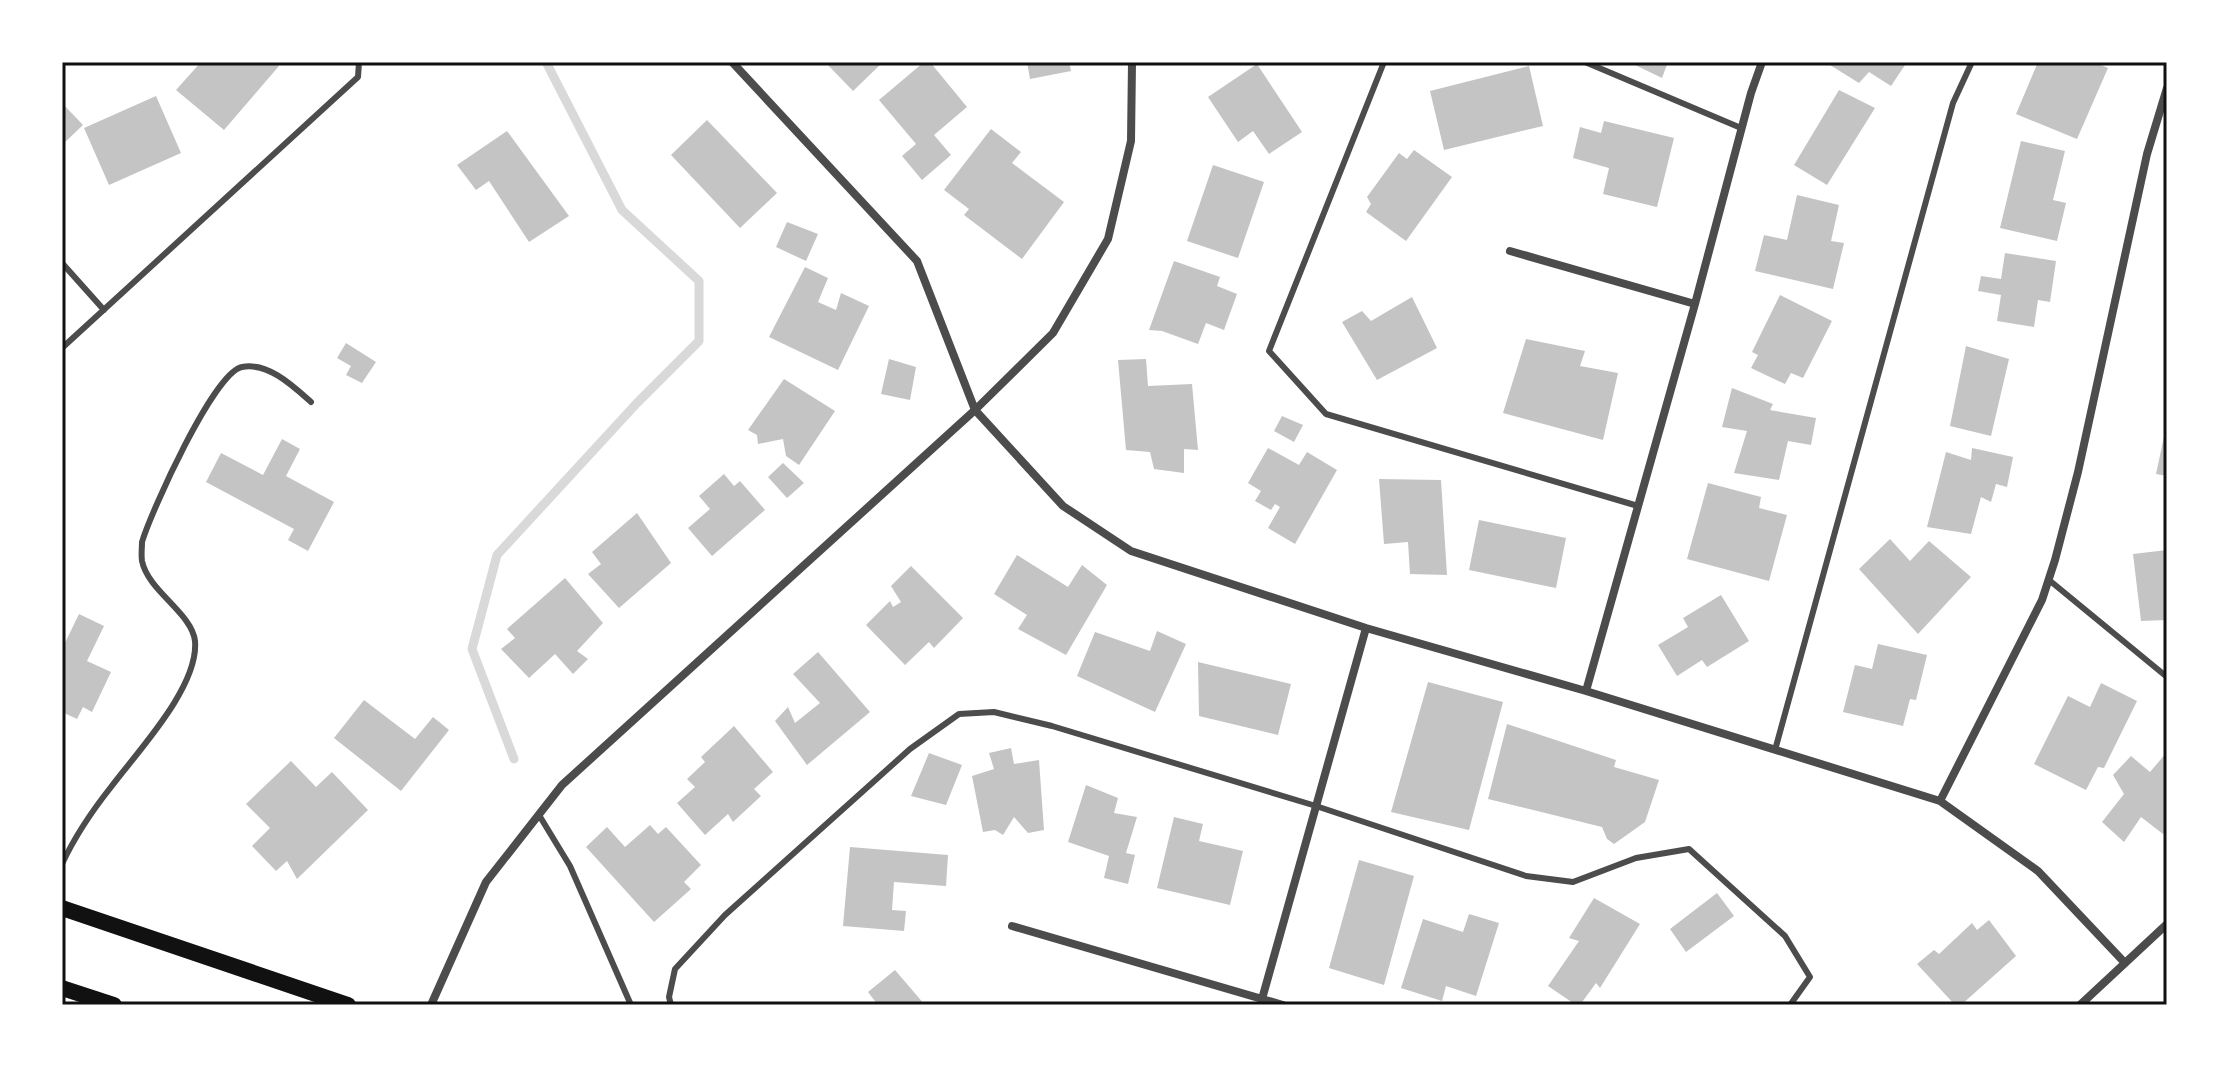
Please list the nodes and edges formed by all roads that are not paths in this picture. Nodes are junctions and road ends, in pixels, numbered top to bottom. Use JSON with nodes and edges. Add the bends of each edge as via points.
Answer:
{"nodes":[{"id":1,"x":359,"y":62,"type":"edge"},
{"id":2,"x":732,"y":62,"type":"edge"},
{"id":3,"x":1132,"y":62,"type":"edge"},
{"id":4,"x":1384,"y":62,"type":"edge"},
{"id":5,"x":1585,"y":62,"type":"edge"},
{"id":6,"x":1762,"y":62,"type":"edge"},
{"id":7,"x":1972,"y":62,"type":"edge"},
{"id":8,"x":2167,"y":88,"type":"edge"},
{"id":9,"x":1741,"y":128,"type":"junction"},
{"id":10,"x":1510,"y":251,"type":"dead end"},
{"id":11,"x":62,"y":263,"type":"edge"},
{"id":12,"x":1695,"y":304,"type":"junction"},
{"id":13,"x":104,"y":310,"type":"junction"},
{"id":14,"x":62,"y":348,"type":"edge"},
{"id":15,"x":311,"y":402,"type":"dead end"},
{"id":16,"x":975,"y":410,"type":"junction"},
{"id":17,"x":1638,"y":506,"type":"junction"},
{"id":18,"x":2049,"y":580,"type":"junction"},
{"id":19,"x":1366,"y":628,"type":"junction"},
{"id":20,"x":2167,"y":677,"type":"edge"},
{"id":21,"x":1586,"y":691,"type":"junction"},
{"id":22,"x":1775,"y":750,"type":"junction"},
{"id":23,"x":1940,"y":801,"type":"junction"},
{"id":24,"x":1316,"y":806,"type":"junction"},
{"id":25,"x":539,"y":815,"type":"junction"},
{"id":26,"x":62,"y":864,"type":"edge"},
{"id":27,"x":62,"y":908,"type":"edge"},
{"id":28,"x":2167,"y":924,"type":"edge"},
{"id":29,"x":1012,"y":926,"type":"dead end"},
{"id":30,"x":2125,"y":963,"type":"junction"},
{"id":31,"x":62,"y":988,"type":"edge"},
{"id":32,"x":1262,"y":999,"type":"junction"},
{"id":33,"x":114,"y":1005,"type":"edge"},
{"id":34,"x":348,"y":1005,"type":"edge"},
{"id":35,"x":431,"y":1005,"type":"edge"},
{"id":36,"x":631,"y":1005,"type":"edge"},
{"id":37,"x":671,"y":1005,"type":"edge"},
{"id":38,"x":1283,"y":1005,"type":"edge"},
{"id":39,"x":1790,"y":1005,"type":"edge"},
{"id":40,"x":2080,"y":1005,"type":"edge"}],
"edges":[{"from":1,"to":13,"type":"lane","via":[[358,77]]},
{"from":2,"to":16,"type":"street","via":[[917,261]]},
{"from":3,"to":16,"type":"street","via":[[1131,141],[1108,239],[1053,333]]},
{"from":4,"to":17,"type":"lane","via":[[1269,351],[1326,414]]},
{"from":5,"to":9,"type":"lane"},
{"from":6,"to":9,"type":"street"},
{"from":7,"to":22,"type":"lane","via":[[1953,103]]},
{"from":8,"to":18,"type":"street","via":[[2147,154],[2078,472]]},
{"from":9,"to":12,"type":"street"},
{"from":10,"to":12,"type":"street"},
{"from":11,"to":13,"type":"lane"},
{"from":12,"to":17,"type":"street"},
{"from":13,"to":14,"type":"lane"},
{"from":15,"to":26,"type":"lane","via":[[257,366],[238,367],[206,405],[142,542],[142,561],[150,578],[195,638],[190,667],[167,717],[76,835]]},
{"from":16,"to":19,"type":"street","via":[[1063,506],[1131,551]]},
{"from":16,"to":25,"type":"street","via":[[562,785]]},
{"from":17,"to":21,"type":"street"},
{"from":18,"to":20,"type":"lane"},
{"from":18,"to":23,"type":"street"},
{"from":19,"to":21,"type":"street"},
{"from":19,"to":24,"type":"street"},
{"from":21,"to":22,"type":"street"},
{"from":22,"to":23,"type":"street"},
{"from":23,"to":30,"type":"street","via":[[2038,871]]},
{"from":24,"to":32,"type":"street"},
{"from":24,"to":37,"type":"lane","via":[[1052,726],[994,712],[959,714],[910,749],[725,915],[675,969]]},
{"from":24,"to":39,"type":"lane","via":[[1526,876],[1573,882],[1636,858],[1689,849],[1785,936],[1810,977]]},
{"from":25,"to":35,"type":"street","via":[[486,882]]},
{"from":25,"to":36,"type":"lane","via":[[570,866]]},
{"from":27,"to":34,"type":"main road"},
{"from":28,"to":30,"type":"street"},
{"from":29,"to":32,"type":"street"},
{"from":30,"to":40,"type":"street"},
{"from":31,"to":33,"type":"main road"},
{"from":32,"to":38,"type":"street"}]}
